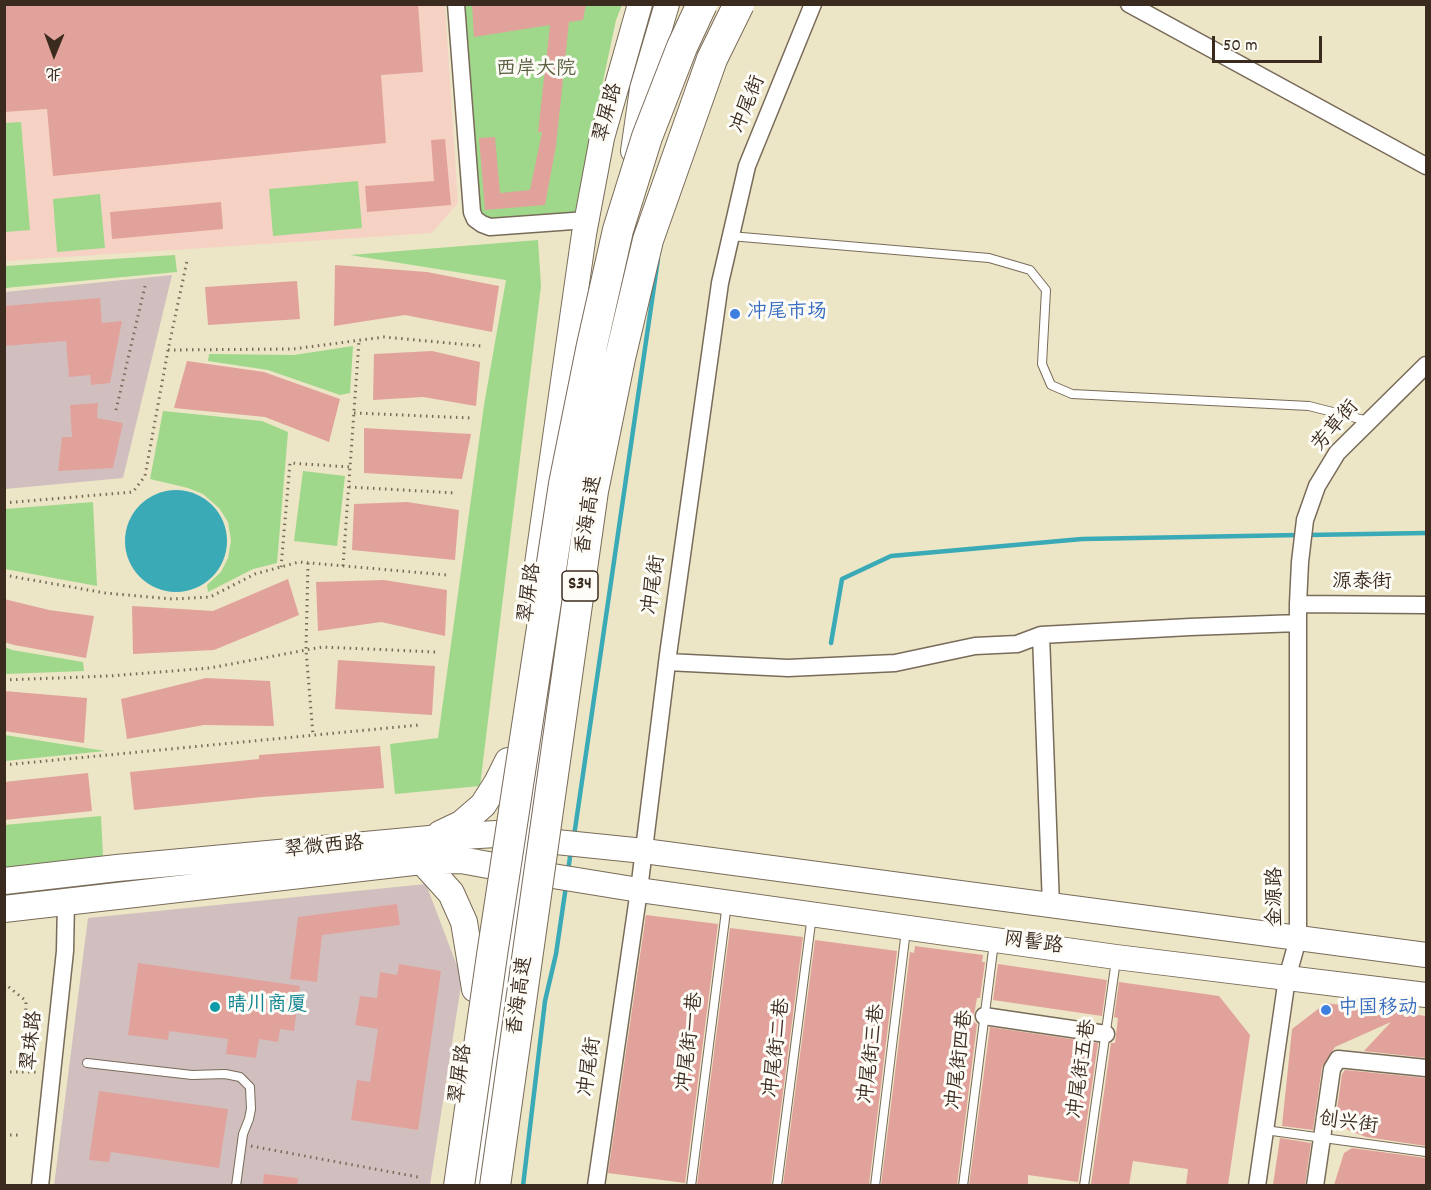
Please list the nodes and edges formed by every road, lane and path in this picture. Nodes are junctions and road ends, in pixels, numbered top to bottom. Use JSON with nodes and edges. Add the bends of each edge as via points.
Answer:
{"nodes":[{"id":1,"x":456,"y":4,"type":"edge"},
{"id":2,"x":640,"y":4,"type":"edge"},
{"id":3,"x":667,"y":4,"type":"edge"},
{"id":4,"x":702,"y":4,"type":"edge"},
{"id":5,"x":738,"y":4,"type":"edge"},
{"id":6,"x":813,"y":4,"type":"edge"},
{"id":7,"x":1129,"y":4,"type":"edge"},
{"id":8,"x":1426,"y":166,"type":"edge"},
{"id":9,"x":587,"y":220,"type":"junction"},
{"id":10,"x":730,"y":236,"type":"junction"},
{"id":11,"x":187,"y":261,"type":"dead end"},
{"id":12,"x":145,"y":286,"type":"dead end"},
{"id":13,"x":359,"y":340,"type":"junction"},
{"id":14,"x":481,"y":346,"type":"dead end"},
{"id":15,"x":168,"y":350,"type":"junction"},
{"id":16,"x":1426,"y":365,"type":"edge"},
{"id":17,"x":116,"y":410,"type":"dead end"},
{"id":18,"x":354,"y":413,"type":"junction"},
{"id":19,"x":471,"y":418,"type":"dead end"},
{"id":20,"x":1368,"y":421,"type":"junction"},
{"id":21,"x":350,"y":467,"type":"junction"},
{"id":22,"x":349,"y":486,"type":"junction"},
{"id":23,"x":456,"y":493,"type":"dead end"},
{"id":24,"x":4,"y":503,"type":"edge"},
{"id":25,"x":308,"y":563,"type":"junction"},
{"id":26,"x":343,"y":566,"type":"junction"},
{"id":27,"x":281,"y":567,"type":"junction"},
{"id":28,"x":4,"y":575,"type":"edge"},
{"id":29,"x":447,"y":575,"type":"dead end"},
{"id":30,"x":1298,"y":604,"type":"junction"},
{"id":31,"x":1426,"y":605,"type":"edge"},
{"id":32,"x":1298,"y":623,"type":"junction"},
{"id":33,"x":1041,"y":635,"type":"junction"},
{"id":34,"x":306,"y":650,"type":"junction"},
{"id":35,"x":436,"y":652,"type":"dead end"},
{"id":36,"x":667,"y":662,"type":"junction"},
{"id":37,"x":4,"y":680,"type":"edge"},
{"id":38,"x":419,"y":725,"type":"dead end"},
{"id":39,"x":313,"y":735,"type":"junction"},
{"id":40,"x":508,"y":761,"type":"junction"},
{"id":41,"x":4,"y":765,"type":"edge"},
{"id":42,"x":496,"y":834,"type":"junction"},
{"id":43,"x":526,"y":838,"type":"junction"},
{"id":44,"x":421,"y":851,"type":"junction"},
{"id":45,"x":644,"y":851,"type":"junction"},
{"id":46,"x":490,"y":866,"type":"junction"},
{"id":47,"x":521,"y":871,"type":"junction"},
{"id":48,"x":4,"y":881,"type":"edge"},
{"id":49,"x":639,"y":890,"type":"junction"},
{"id":50,"x":66,"y":901,"type":"junction"},
{"id":51,"x":727,"y":903,"type":"junction"},
{"id":52,"x":1051,"y":906,"type":"junction"},
{"id":53,"x":4,"y":909,"type":"edge"},
{"id":54,"x":813,"y":914,"type":"junction"},
{"id":55,"x":906,"y":927,"type":"junction"},
{"id":56,"x":994,"y":939,"type":"junction"},
{"id":57,"x":1298,"y":939,"type":"junction"},
{"id":58,"x":1426,"y":955,"type":"edge"},
{"id":59,"x":1116,"y":957,"type":"junction"},
{"id":60,"x":1287,"y":978,"type":"junction"},
{"id":61,"x":4,"y":983,"type":"edge"},
{"id":62,"x":475,"y":989,"type":"junction"},
{"id":63,"x":1426,"y":995,"type":"edge"},
{"id":64,"x":984,"y":1016,"type":"junction"},
{"id":65,"x":1106,"y":1034,"type":"junction"},
{"id":66,"x":87,"y":1063,"type":"dead end"},
{"id":67,"x":1426,"y":1068,"type":"edge"},
{"id":68,"x":26,"y":1071,"type":"junction"},
{"id":69,"x":52,"y":1071,"type":"junction"},
{"id":70,"x":4,"y":1072,"type":"edge"},
{"id":71,"x":1265,"y":1130,"type":"junction"},
{"id":72,"x":4,"y":1135,"type":"edge"},
{"id":73,"x":21,"y":1135,"type":"dead end"},
{"id":74,"x":1323,"y":1138,"type":"junction"},
{"id":75,"x":241,"y":1144,"type":"junction"},
{"id":76,"x":1426,"y":1152,"type":"edge"},
{"id":77,"x":418,"y":1177,"type":"dead end"},
{"id":78,"x":40,"y":1185,"type":"edge"},
{"id":79,"x":236,"y":1185,"type":"edge"},
{"id":80,"x":448,"y":1185,"type":"edge"},
{"id":81,"x":459,"y":1185,"type":"edge"},
{"id":82,"x":477,"y":1185,"type":"edge"},
{"id":83,"x":495,"y":1185,"type":"edge"},
{"id":84,"x":596,"y":1185,"type":"edge"},
{"id":85,"x":691,"y":1185,"type":"edge"},
{"id":86,"x":777,"y":1185,"type":"edge"},
{"id":87,"x":875,"y":1185,"type":"edge"},
{"id":88,"x":963,"y":1185,"type":"edge"},
{"id":89,"x":1084,"y":1185,"type":"edge"},
{"id":90,"x":1257,"y":1185,"type":"edge"},
{"id":91,"x":1316,"y":1185,"type":"edge"}],
"edges":[{"from":1,"to":9,"type":"street","via":[[475,219],[490,226]]},
{"from":2,"to":9,"type":"main road","name":"翠屏路","via":[[602,138]]},
{"from":3,"to":43,"type":"main road","name":"翠屏路","via":[[642,89],[618,254],[577,485]]},
{"from":4,"to":81,"type":"highway","name":"香海高速","number":"S34","bridge":true,"via":[[644,147],[618,230],[590,357],[562,495]]},
{"from":5,"to":83,"type":"highway","name":"香海高速","number":"S34","bridge":true,"via":[[712,60],[648,240],[593,492]]},
{"from":6,"to":10,"type":"street","name":"冲尾街","via":[[747,166]]},
{"from":7,"to":8,"type":"street"},
{"from":9,"to":40,"type":"main road","name":"翠屏路"},
{"from":10,"to":20,"type":"lane","via":[[989,258],[1030,270],[1046,290],[1042,364],[1051,385],[1072,394],[1309,406]]},
{"from":10,"to":36,"type":"street","name":"冲尾街"},
{"from":11,"to":15,"type":"path"},
{"from":12,"to":17,"type":"path"},
{"from":13,"to":14,"type":"path","via":[[384,337]]},
{"from":13,"to":15,"type":"path","via":[[293,349]]},
{"from":13,"to":18,"type":"path"},
{"from":15,"to":24,"type":"path","via":[[145,476],[132,492]]},
{"from":16,"to":20,"type":"street","name":"芳草街"},
{"from":18,"to":19,"type":"path"},
{"from":18,"to":21,"type":"path"},
{"from":20,"to":30,"type":"street","name":"芳草街","via":[[1337,453],[1317,486],[1304,525]]},
{"from":21,"to":22,"type":"path"},
{"from":21,"to":27,"type":"path","via":[[290,463]]},
{"from":22,"to":23,"type":"path"},
{"from":22,"to":26,"type":"path"},
{"from":25,"to":26,"type":"path"},
{"from":25,"to":27,"type":"path"},
{"from":25,"to":34,"type":"path"},
{"from":26,"to":29,"type":"path"},
{"from":27,"to":28,"type":"path","via":[[255,574],[210,597],[105,593]]},
{"from":30,"to":31,"type":"street","name":"源泰街"},
{"from":30,"to":32,"type":"street","name":"金源路"},
{"from":32,"to":33,"type":"street"},
{"from":32,"to":57,"type":"street","name":"金源路"},
{"from":33,"to":36,"type":"street","via":[[1017,644],[975,646],[895,663],[788,668]]},
{"from":33,"to":52,"type":"street"},
{"from":34,"to":35,"type":"path","via":[[322,647]]},
{"from":34,"to":37,"type":"path","via":[[210,668]]},
{"from":34,"to":39,"type":"path"},
{"from":36,"to":45,"type":"street","name":"冲尾街"},
{"from":38,"to":39,"type":"path"},
{"from":39,"to":41,"type":"path"},
{"from":40,"to":42,"type":"main road","name":"翠屏路"},
{"from":40,"to":44,"type":"main road","via":[[491,794],[474,814]]},
{"from":42,"to":43,"type":"main road","name":"翠微西路"},
{"from":42,"to":44,"type":"main road","name":"翠微西路"},
{"from":42,"to":46,"type":"main road","name":"翠屏路"},
{"from":43,"to":45,"type":"main road","name":"翠微西路"},
{"from":43,"to":47,"type":"main road","name":"翠屏路"},
{"from":44,"to":46,"type":"main road","name":"翠微西路"},
{"from":44,"to":48,"type":"main road","name":"翠微西路","via":[[117,868]]},
{"from":44,"to":50,"type":"main road","name":"翠微西路"},
{"from":44,"to":62,"type":"main road","via":[[451,893],[464,922]]},
{"from":45,"to":49,"type":"street","name":"冲尾街"},
{"from":45,"to":52,"type":"main road","name":"翠微西路"},
{"from":46,"to":47,"type":"main road","name":"翠微西路"},
{"from":46,"to":62,"type":"main road","name":"翠屏路"},
{"from":47,"to":49,"type":"main road","name":"翠微西路"},
{"from":47,"to":82,"type":"main road","name":"翠屏路"},
{"from":49,"to":51,"type":"main road","name":"网髻路"},
{"from":49,"to":84,"type":"street","name":"冲尾街"},
{"from":50,"to":53,"type":"main road","name":"翠微西路"},
{"from":50,"to":69,"type":"street","name":"翠珠路","via":[[65,951]]},
{"from":51,"to":54,"type":"main road","name":"网髻路"},
{"from":51,"to":85,"type":"lane","name":"冲尾街一巷"},
{"from":52,"to":57,"type":"main road","name":"翠微西路"},
{"from":54,"to":55,"type":"main road","name":"网髻路"},
{"from":54,"to":86,"type":"lane","name":"冲尾街二巷"},
{"from":55,"to":56,"type":"main road","name":"网髻路"},
{"from":55,"to":87,"type":"lane","name":"冲尾街三巷"},
{"from":56,"to":59,"type":"main road","name":"网髻路"},
{"from":56,"to":64,"type":"lane","name":"冲尾街四巷"},
{"from":57,"to":58,"type":"main road","name":"翠微西路"},
{"from":57,"to":60,"type":"street","name":"金源路"},
{"from":59,"to":60,"type":"main road","name":"网髻路"},
{"from":59,"to":65,"type":"lane","name":"冲尾街五巷"},
{"from":60,"to":63,"type":"main road","name":"网髻路"},
{"from":60,"to":71,"type":"street","name":"金源路"},
{"from":61,"to":68,"type":"path","via":[[26,1000]]},
{"from":62,"to":80,"type":"main road","name":"翠屏路"},
{"from":64,"to":65,"type":"street"},
{"from":64,"to":88,"type":"lane","name":"冲尾街四巷"},
{"from":65,"to":89,"type":"lane","name":"冲尾街五巷"},
{"from":66,"to":75,"type":"lane","via":[[240,1077],[250,1087],[251,1109]]},
{"from":67,"to":74,"type":"street","via":[[1338,1059],[1332,1069]]},
{"from":68,"to":69,"type":"path"},
{"from":68,"to":70,"type":"path"},
{"from":69,"to":78,"type":"street","name":"翠珠路"},
{"from":71,"to":74,"type":"lane","name":"创兴街"},
{"from":71,"to":90,"type":"street","name":"金源路"},
{"from":72,"to":73,"type":"path"},
{"from":74,"to":76,"type":"lane","name":"创兴街"},
{"from":74,"to":91,"type":"street"},
{"from":75,"to":77,"type":"path"},
{"from":75,"to":79,"type":"lane"}]}
